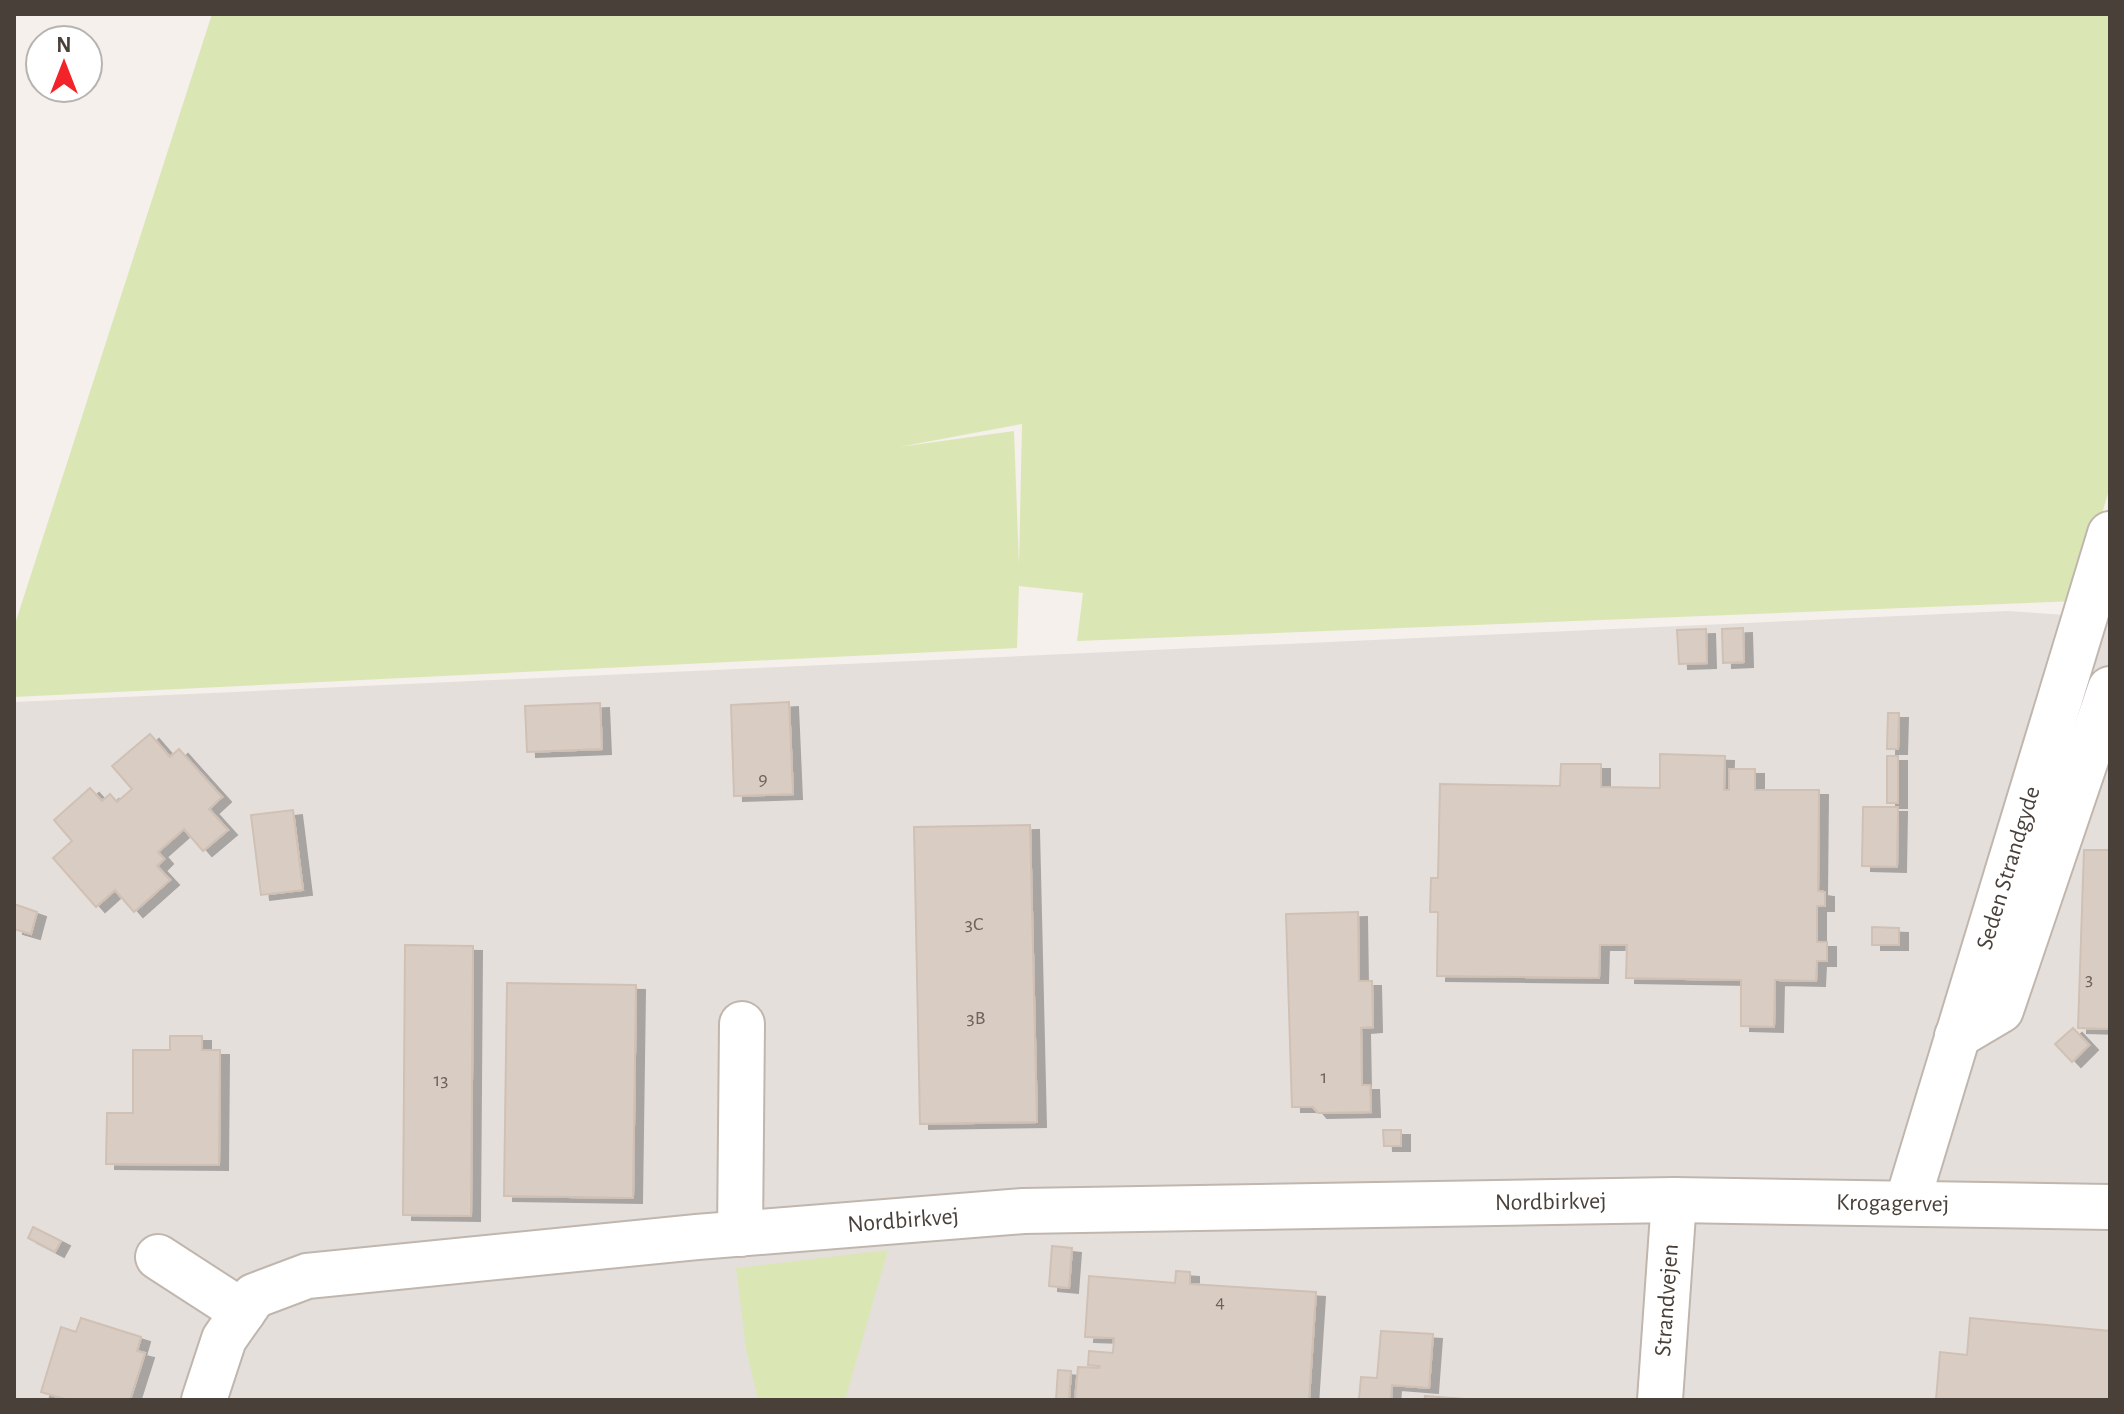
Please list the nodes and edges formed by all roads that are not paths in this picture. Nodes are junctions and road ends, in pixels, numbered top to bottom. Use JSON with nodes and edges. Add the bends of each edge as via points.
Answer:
{"nodes":[{"id":1,"x":2110,"y":534,"type":"edge"},
{"id":2,"x":2110,"y":689,"type":"edge"},
{"id":3,"x":742,"y":1024,"type":"dead end"},
{"id":4,"x":1957,"y":1036,"type":"junction"},
{"id":5,"x":1674,"y":1200,"type":"junction"},
{"id":6,"x":1907,"y":1203,"type":"junction"},
{"id":7,"x":2110,"y":1207,"type":"edge"},
{"id":8,"x":740,"y":1234,"type":"junction"},
{"id":9,"x":158,"y":1257,"type":"dead end"},
{"id":10,"x":243,"y":1312,"type":"junction"},
{"id":11,"x":204,"y":1400,"type":"edge"},
{"id":12,"x":1660,"y":1400,"type":"edge"}],
"edges":[{"from":1,"to":4,"type":"street","name":"Seden Strandgyde"},
{"from":2,"to":4,"type":"street","via":[[2001,1010]]},
{"from":3,"to":8,"type":"street"},
{"from":4,"to":6,"type":"street","name":"Seden Strandgyde"},
{"from":5,"to":6,"type":"street","name":"Krogagervej"},
{"from":5,"to":8,"type":"street","name":"Nordbirkvej","via":[[1023,1211]]},
{"from":5,"to":12,"type":"street","name":"Strandvejen"},
{"from":6,"to":7,"type":"street","name":"Krogagervej"},
{"from":8,"to":10,"type":"street","name":"Nordbirkvej","via":[[307,1276],[254,1296]]},
{"from":9,"to":10,"type":"street"},
{"from":10,"to":11,"type":"street","name":"Nordbirkvej","via":[[224,1339]]}]}
